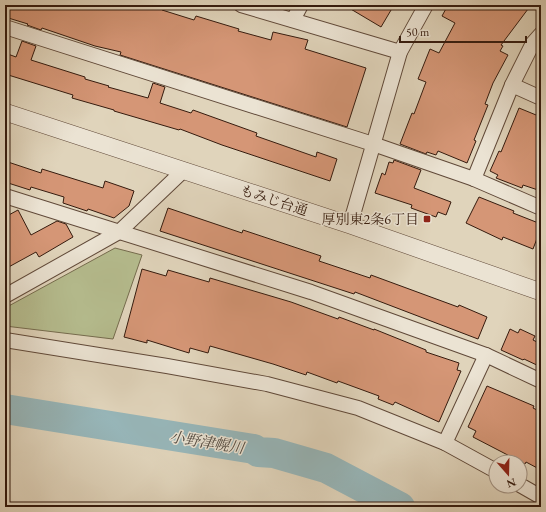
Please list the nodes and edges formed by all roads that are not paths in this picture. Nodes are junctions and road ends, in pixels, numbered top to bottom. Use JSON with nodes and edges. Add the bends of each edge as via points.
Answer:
{"nodes":[{"id":1,"x":241,"y":5,"type":"edge"},
{"id":2,"x":301,"y":5,"type":"edge"},
{"id":3,"x":426,"y":5,"type":"edge"},
{"id":4,"x":293,"y":20,"type":"junction"},
{"id":5,"x":5,"y":27,"type":"edge"},
{"id":6,"x":541,"y":34,"type":"edge"},
{"id":7,"x":400,"y":52,"type":"junction"},
{"id":8,"x":512,"y":85,"type":"junction"},
{"id":9,"x":541,"y":98,"type":"edge"},
{"id":10,"x":5,"y":112,"type":"edge"},
{"id":11,"x":373,"y":144,"type":"junction"},
{"id":12,"x":184,"y":170,"type":"junction"},
{"id":13,"x":474,"y":179,"type":"junction"},
{"id":14,"x":5,"y":196,"type":"edge"},
{"id":15,"x":541,"y":208,"type":"edge"},
{"id":16,"x":350,"y":225,"type":"junction"},
{"id":17,"x":119,"y":232,"type":"junction"},
{"id":18,"x":541,"y":292,"type":"edge"},
{"id":19,"x":5,"y":296,"type":"edge"},
{"id":20,"x":5,"y":340,"type":"edge"},
{"id":21,"x":486,"y":355,"type":"junction"},
{"id":22,"x":541,"y":381,"type":"edge"},
{"id":23,"x":446,"y":443,"type":"junction"},
{"id":24,"x":488,"y":467,"type":"edge"},
{"id":25,"x":528,"y":489,"type":"edge"},
{"id":26,"x":541,"y":496,"type":"edge"}],
"edges":[{"from":1,"to":4,"type":"street"},
{"from":2,"to":4,"type":"street"},
{"from":3,"to":7,"type":"street"},
{"from":4,"to":7,"type":"street"},
{"from":5,"to":11,"type":"street"},
{"from":6,"to":8,"type":"street","via":[[533,43]]},
{"from":7,"to":11,"type":"street"},
{"from":8,"to":9,"type":"street"},
{"from":8,"to":13,"type":"street"},
{"from":10,"to":12,"type":"street","name":"もみじ台通"},
{"from":11,"to":13,"type":"street"},
{"from":11,"to":16,"type":"street"},
{"from":12,"to":16,"type":"street","name":"もみじ台通"},
{"from":12,"to":17,"type":"street"},
{"from":13,"to":15,"type":"street"},
{"from":14,"to":17,"type":"street"},
{"from":16,"to":18,"type":"street","name":"もみじ台通"},
{"from":17,"to":19,"type":"street"},
{"from":17,"to":21,"type":"street","via":[[311,292]]},
{"from":20,"to":23,"type":"street","via":[[267,384],[358,408]]},
{"from":21,"to":22,"type":"street"},
{"from":21,"to":23,"type":"street"},
{"from":23,"to":24,"type":"street"},
{"from":25,"to":26,"type":"street"}]}
